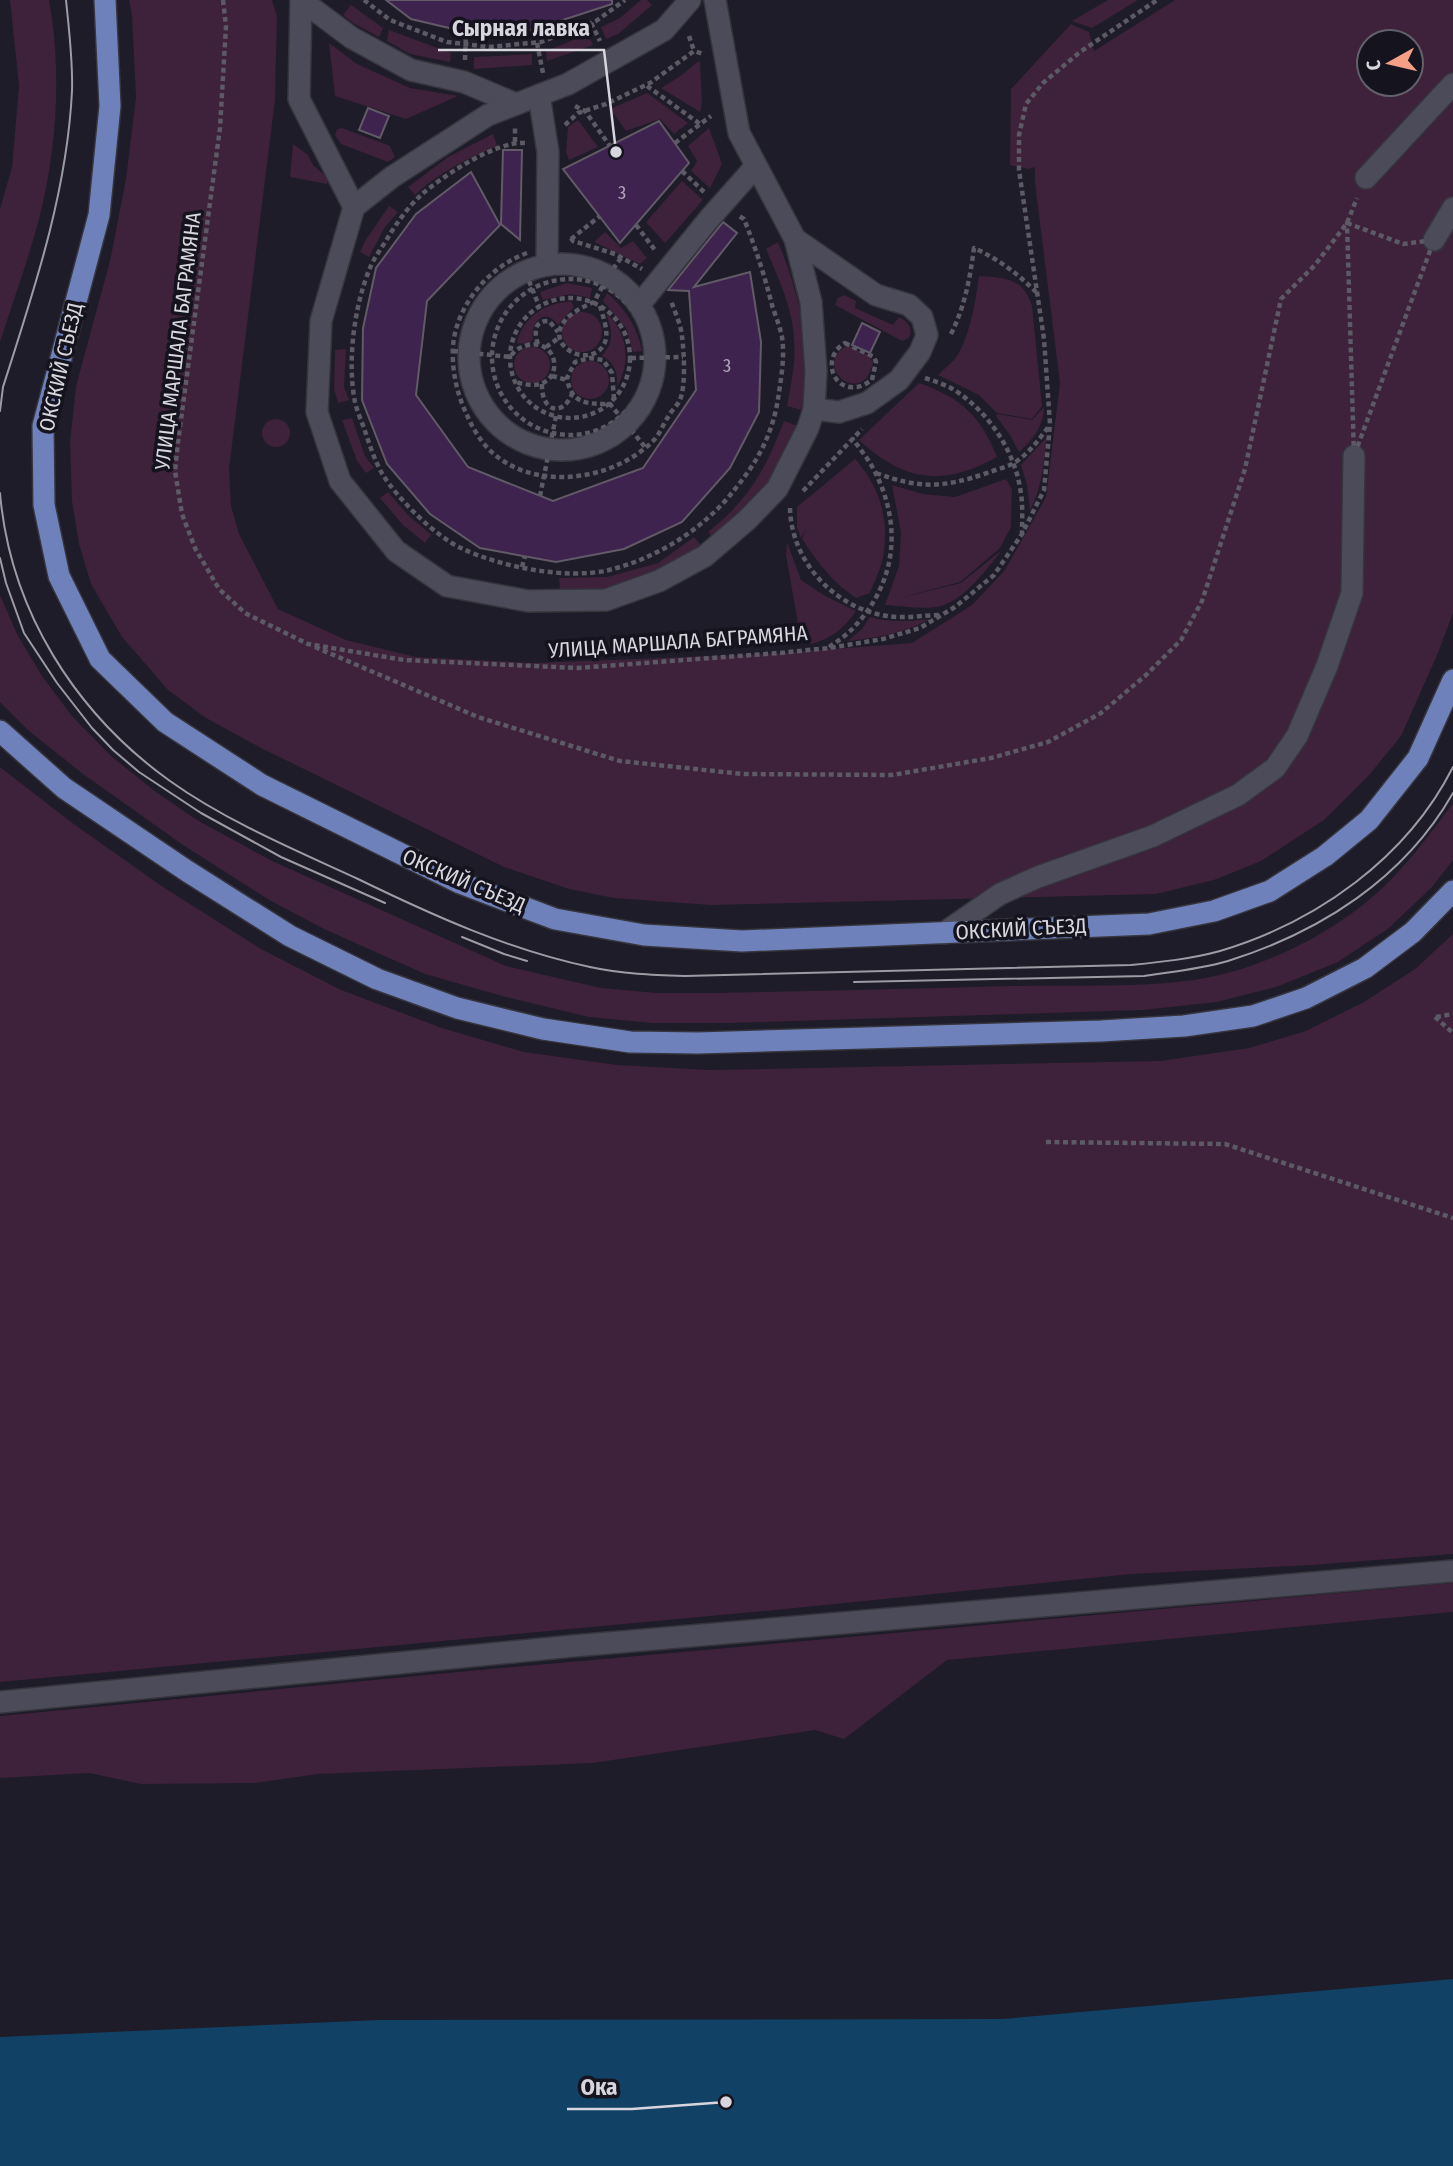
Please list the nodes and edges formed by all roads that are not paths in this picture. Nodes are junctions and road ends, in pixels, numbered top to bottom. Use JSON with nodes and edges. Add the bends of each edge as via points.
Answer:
{"nodes":[{"id":1,"x":105,"y":0,"type":"edge"},
{"id":2,"x":301,"y":0,"type":"edge"},
{"id":3,"x":690,"y":0,"type":"edge"},
{"id":4,"x":715,"y":0,"type":"edge"},
{"id":5,"x":1453,"y":84,"type":"edge"},
{"id":6,"x":539,"y":95,"type":"junction"},
{"id":7,"x":516,"y":104,"type":"junction"},
{"id":8,"x":756,"y":166,"type":"junction"},
{"id":9,"x":1366,"y":178,"type":"road end"},
{"id":10,"x":354,"y":207,"type":"junction"},
{"id":11,"x":1453,"y":208,"type":"edge"},
{"id":12,"x":795,"y":239,"type":"junction"},
{"id":13,"x":1434,"y":240,"type":"road end"},
{"id":14,"x":540,"y":258,"type":"junction"},
{"id":15,"x":640,"y":304,"type":"junction"},
{"id":16,"x":814,"y":409,"type":"junction"},
{"id":17,"x":1354,"y":456,"type":"road end"},
{"id":18,"x":1453,"y":680,"type":"edge"},
{"id":19,"x":0,"y":732,"type":"edge"},
{"id":20,"x":1453,"y":891,"type":"edge"},
{"id":21,"x":944,"y":933,"type":"junction"},
{"id":22,"x":1453,"y":1571,"type":"edge"},
{"id":23,"x":0,"y":1702,"type":"edge"}],
"edges":[{"from":1,"to":21,"type":"main road","name":"ОКСКИЙ СЪЕЗД","via":[[110,106],[99,215],[43,426],[44,505],[59,576],[100,659],[165,722],[262,785],[460,883],[555,919],[644,935],[742,941]]},
{"from":2,"to":7,"type":"street","via":[[352,38],[411,70],[464,82]]},
{"from":2,"to":10,"type":"street","via":[[299,99]]},
{"from":3,"to":6,"type":"street","via":[[664,30],[568,84]]},
{"from":4,"to":8,"type":"street","via":[[739,133]]},
{"from":5,"to":9,"type":"street"},
{"from":6,"to":7,"type":"street"},
{"from":6,"to":14,"type":"street","via":[[548,152]]},
{"from":7,"to":10,"type":"street","via":[[478,121]]},
{"from":8,"to":12,"type":"street"},
{"from":8,"to":15,"type":"street","via":[[709,219],[649,273]]},
{"from":10,"to":16,"type":"street","via":[[321,321],[317,412],[340,481],[396,551],[447,586],[528,601],[606,600],[659,581],[705,556],[777,489]]},
{"from":11,"to":13,"type":"street"},
{"from":12,"to":16,"type":"street","via":[[811,302]]},
{"from":12,"to":16,"type":"street","via":[[876,295],[909,305],[922,317],[927,335],[899,380],[867,403],[839,412]]},
{"from":14,"to":15,"type":"street","via":[[589,267],[605,281],[617,281]]},
{"from":14,"to":15,"type":"street","via":[[504,282],[484,304],[461,351],[468,361],[474,391],[489,416],[512,436],[541,448],[552,441],[573,450],[603,441],[624,420],[647,396],[655,365],[651,358],[653,333]]},
{"from":17,"to":21,"type":"street","via":[[1352,593],[1297,736],[1275,768],[1238,795],[1153,836],[1000,894]]},
{"from":18,"to":21,"type":"main road","name":"ОКСКИЙ СЪЕЗД","via":[[1419,758],[1369,820],[1325,856],[1270,891],[1214,911],[1149,924]]},
{"from":19,"to":20,"type":"main road","via":[[64,788],[187,871],[290,936],[377,979],[457,1008],[543,1029],[630,1042],[1101,1031],[1254,1016],[1306,998],[1365,968],[1413,932]]},
{"from":22,"to":23,"type":"street","via":[[559,1647]]}]}
